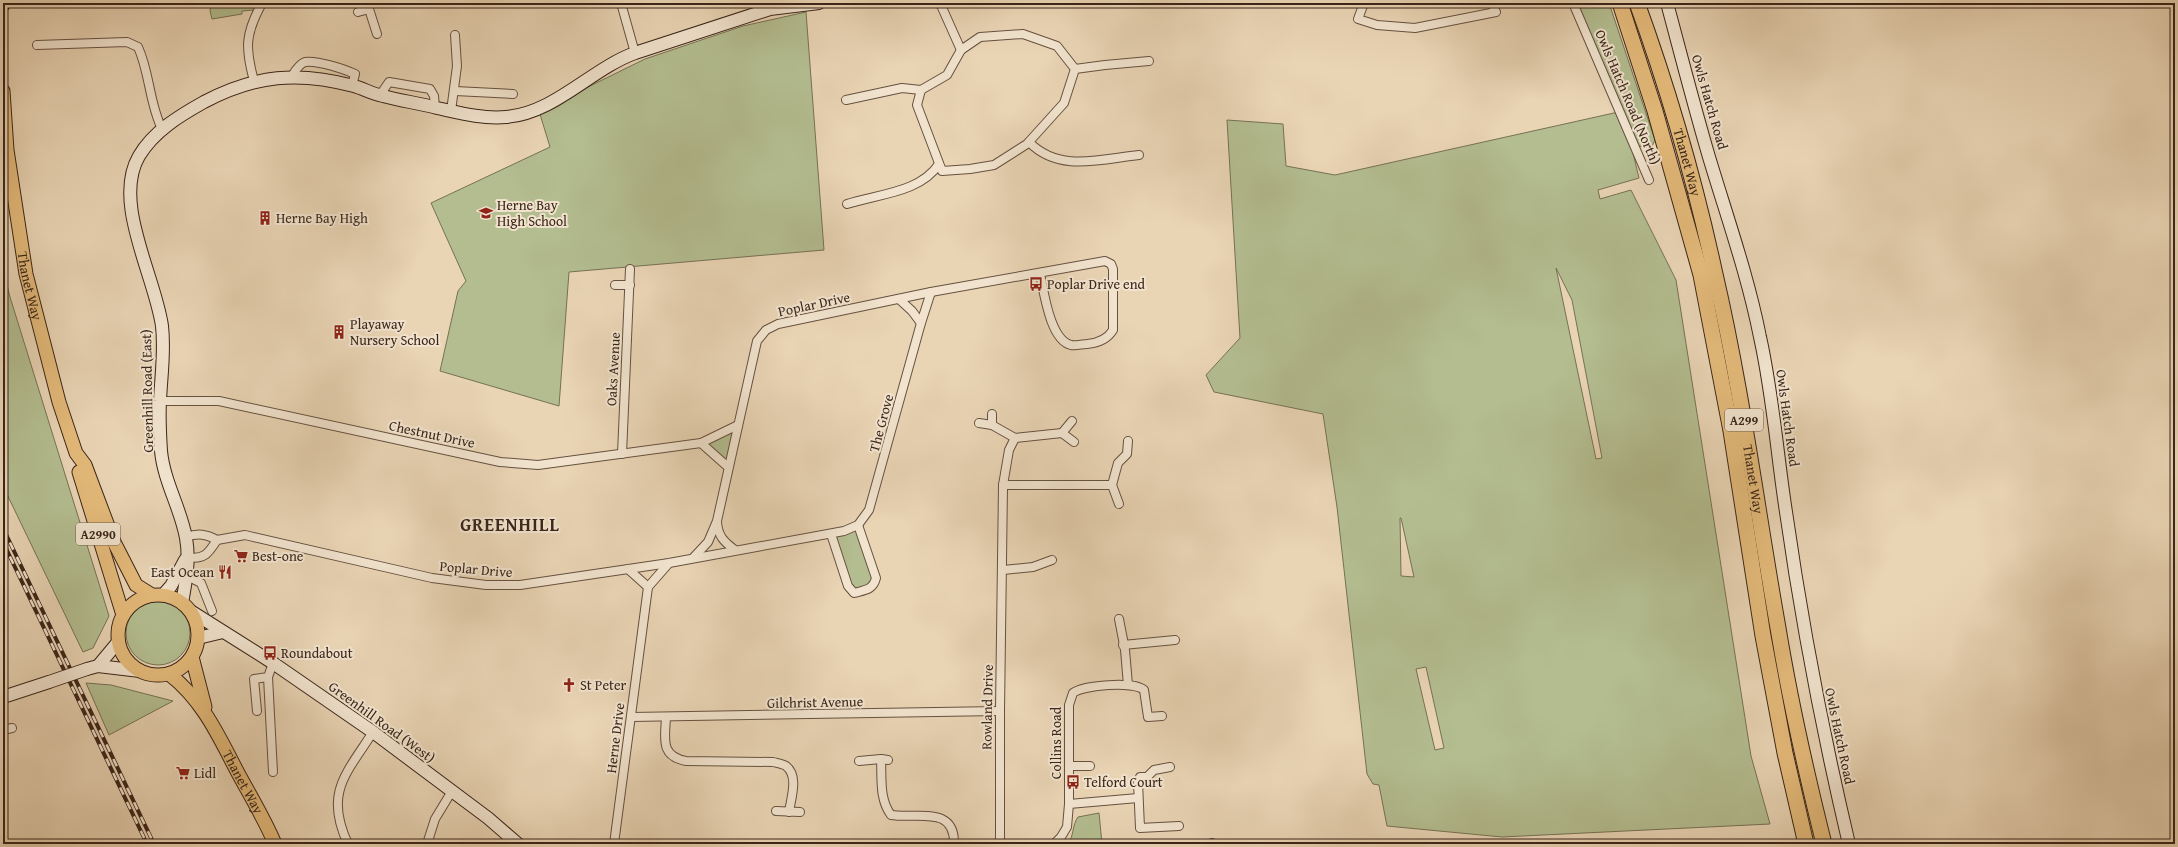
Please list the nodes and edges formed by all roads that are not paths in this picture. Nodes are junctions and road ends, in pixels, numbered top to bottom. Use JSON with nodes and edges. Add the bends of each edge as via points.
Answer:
{"nodes":[{"id":1,"x":262,"y":3,"type":"edge"},
{"id":2,"x":621,"y":3,"type":"edge"},
{"id":3,"x":819,"y":3,"type":"edge"},
{"id":4,"x":940,"y":3,"type":"edge"},
{"id":5,"x":1364,"y":3,"type":"edge"},
{"id":6,"x":1492,"y":3,"type":"edge"},
{"id":7,"x":1573,"y":3,"type":"edge"},
{"id":8,"x":1620,"y":3,"type":"edge"},
{"id":9,"x":1637,"y":3,"type":"edge"},
{"id":10,"x":1667,"y":3,"type":"edge"},
{"id":11,"x":369,"y":6,"type":"edge"},
{"id":12,"x":358,"y":12,"type":"dead end"},
{"id":13,"x":378,"y":34,"type":"dead end"},
{"id":14,"x":455,"y":35,"type":"dead end"},
{"id":15,"x":37,"y":45,"type":"dead end"},
{"id":16,"x":961,"y":50,"type":"junction"},
{"id":17,"x":635,"y":53,"type":"junction"},
{"id":18,"x":1149,"y":62,"type":"dead end"},
{"id":19,"x":1075,"y":70,"type":"junction"},
{"id":20,"x":254,"y":81,"type":"junction"},
{"id":21,"x":921,"y":90,"type":"junction"},
{"id":22,"x":3,"y":91,"type":"edge"},
{"id":23,"x":455,"y":91,"type":"junction"},
{"id":24,"x":513,"y":94,"type":"dead end"},
{"id":25,"x":380,"y":95,"type":"junction"},
{"id":26,"x":846,"y":100,"type":"dead end"},
{"id":27,"x":435,"y":107,"type":"junction"},
{"id":28,"x":451,"y":111,"type":"junction"},
{"id":29,"x":162,"y":129,"type":"junction"},
{"id":30,"x":1029,"y":142,"type":"junction"},
{"id":31,"x":1139,"y":155,"type":"dead end"},
{"id":32,"x":939,"y":164,"type":"junction"},
{"id":33,"x":1649,"y":180,"type":"dead end"},
{"id":34,"x":847,"y":204,"type":"dead end"},
{"id":35,"x":630,"y":269,"type":"dead end"},
{"id":36,"x":1040,"y":274,"type":"junction"},
{"id":37,"x":615,"y":285,"type":"dead end"},
{"id":38,"x":630,"y":285,"type":"junction"},
{"id":39,"x":931,"y":292,"type":"junction"},
{"id":40,"x":899,"y":300,"type":"junction"},
{"id":41,"x":921,"y":323,"type":"junction"},
{"id":42,"x":160,"y":401,"type":"junction"},
{"id":43,"x":992,"y":414,"type":"dead end"},
{"id":44,"x":1072,"y":421,"type":"dead end"},
{"id":45,"x":979,"y":423,"type":"dead end"},
{"id":46,"x":738,"y":425,"type":"junction"},
{"id":47,"x":992,"y":425,"type":"junction"},
{"id":48,"x":1062,"y":433,"type":"junction"},
{"id":49,"x":1015,"y":438,"type":"junction"},
{"id":50,"x":1128,"y":441,"type":"dead end"},
{"id":51,"x":1074,"y":442,"type":"dead end"},
{"id":52,"x":701,"y":443,"type":"junction"},
{"id":53,"x":76,"y":453,"type":"junction"},
{"id":54,"x":622,"y":454,"type":"junction"},
{"id":55,"x":728,"y":467,"type":"junction"},
{"id":56,"x":1003,"y":485,"type":"junction"},
{"id":57,"x":1112,"y":485,"type":"junction"},
{"id":58,"x":1119,"y":504,"type":"dead end"},
{"id":59,"x":717,"y":521,"type":"junction"},
{"id":60,"x":858,"y":525,"type":"junction"},
{"id":61,"x":832,"y":534,"type":"junction"},
{"id":62,"x":186,"y":537,"type":"junction"},
{"id":63,"x":217,"y":540,"type":"junction"},
{"id":64,"x":735,"y":550,"type":"junction"},
{"id":65,"x":187,"y":557,"type":"junction"},
{"id":66,"x":691,"y":559,"type":"junction"},
{"id":67,"x":1052,"y":560,"type":"dead end"},
{"id":68,"x":669,"y":563,"type":"junction"},
{"id":69,"x":628,"y":569,"type":"junction"},
{"id":70,"x":1003,"y":570,"type":"junction"},
{"id":71,"x":187,"y":576,"type":"junction"},
{"id":72,"x":648,"y":587,"type":"junction"},
{"id":73,"x":158,"y":595,"type":"junction"},
{"id":74,"x":186,"y":606,"type":"junction"},
{"id":75,"x":212,"y":611,"type":"dead end"},
{"id":76,"x":123,"y":615,"type":"junction"},
{"id":77,"x":1119,"y":619,"type":"dead end"},
{"id":78,"x":223,"y":632,"type":"junction"},
{"id":79,"x":198,"y":638,"type":"junction"},
{"id":80,"x":1175,"y":640,"type":"dead end"},
{"id":81,"x":118,"y":642,"type":"junction"},
{"id":82,"x":1123,"y":645,"type":"junction"},
{"id":83,"x":192,"y":657,"type":"junction"},
{"id":84,"x":273,"y":663,"type":"junction"},
{"id":85,"x":93,"y":668,"type":"junction"},
{"id":86,"x":140,"y":671,"type":"junction"},
{"id":87,"x":169,"y":674,"type":"junction"},
{"id":88,"x":268,"y":677,"type":"junction"},
{"id":89,"x":1128,"y":685,"type":"junction"},
{"id":90,"x":3,"y":697,"type":"edge"},
{"id":91,"x":257,"y":711,"type":"dead end"},
{"id":92,"x":1000,"y":711,"type":"junction"},
{"id":93,"x":1162,"y":716,"type":"dead end"},
{"id":94,"x":631,"y":717,"type":"junction"},
{"id":95,"x":666,"y":718,"type":"junction"},
{"id":96,"x":210,"y":720,"type":"junction"},
{"id":97,"x":12,"y":728,"type":"dead end"},
{"id":98,"x":3,"y":730,"type":"edge"},
{"id":99,"x":373,"y":732,"type":"junction"},
{"id":100,"x":859,"y":761,"type":"dead end"},
{"id":101,"x":1069,"y":766,"type":"junction"},
{"id":102,"x":1090,"y":766,"type":"dead end"},
{"id":103,"x":1170,"y":767,"type":"dead end"},
{"id":104,"x":273,"y":772,"type":"dead end"},
{"id":105,"x":452,"y":791,"type":"junction"},
{"id":106,"x":1138,"y":798,"type":"junction"},
{"id":107,"x":1069,"y":804,"type":"junction"},
{"id":108,"x":776,"y":810,"type":"dead end"},
{"id":109,"x":789,"y":812,"type":"junction"},
{"id":110,"x":800,"y":812,"type":"dead end"},
{"id":111,"x":1179,"y":826,"type":"dead end"},
{"id":112,"x":275,"y":844,"type":"edge"},
{"id":113,"x":348,"y":844,"type":"edge"},
{"id":114,"x":427,"y":844,"type":"edge"},
{"id":115,"x":518,"y":844,"type":"edge"},
{"id":116,"x":614,"y":844,"type":"edge"},
{"id":117,"x":954,"y":844,"type":"edge"},
{"id":118,"x":1000,"y":844,"type":"edge"},
{"id":119,"x":1054,"y":844,"type":"edge"},
{"id":120,"x":1806,"y":844,"type":"edge"},
{"id":121,"x":1824,"y":844,"type":"edge"},
{"id":122,"x":1849,"y":844,"type":"edge"}],
"edges":[{"from":1,"to":20,"type":"street","via":[[247,36],[247,53]]},
{"from":2,"to":17,"type":"street"},
{"from":3,"to":17,"type":"street","name":"Greenhill Road (East)","via":[[770,10]]},
{"from":4,"to":16,"type":"street"},
{"from":5,"to":6,"type":"street","via":[[1358,19],[1377,25],[1415,28],[1496,12]]},
{"from":7,"to":33,"type":"street","name":"Owls Hatch Road (North)"},
{"from":8,"to":120,"type":"highway","name":"Thanet Way","number":"A299","via":[[1655,111],[1700,275],[1731,431],[1762,636]]},
{"from":9,"to":121,"type":"highway","name":"Thanet Way","number":"A299","via":[[1694,187],[1716,274],[1739,393],[1778,630],[1796,724]]},
{"from":10,"to":122,"type":"street","name":"Owls Hatch Road","via":[[1760,335],[1769,379],[1805,635]]},
{"from":11,"to":12,"type":"street"},
{"from":11,"to":13,"type":"street"},
{"from":14,"to":23,"type":"street"},
{"from":15,"to":29,"type":"street","via":[[127,42],[138,47],[154,112]]},
{"from":16,"to":19,"type":"street","via":[[980,37],[1023,34],[1057,46]]},
{"from":16,"to":21,"type":"street","via":[[947,75]]},
{"from":17,"to":28,"type":"street","name":"Greenhill Road (East)","via":[[618,59],[558,98],[533,110],[510,117],[494,118]]},
{"from":18,"to":19,"type":"street"},
{"from":19,"to":30,"type":"street","via":[[1064,103]]},
{"from":20,"to":25,"type":"street","name":"Greenhill Road (East)","via":[[292,76],[352,86]]},
{"from":20,"to":29,"type":"street","name":"Greenhill Road (East)","via":[[218,95]]},
{"from":21,"to":26,"type":"street","via":[[902,88]]},
{"from":21,"to":32,"type":"street","via":[[917,105]]},
{"from":22,"to":53,"type":"main road","name":"Thanet Way","number":"A2990","via":[[7,150],[26,274],[44,348]]},
{"from":23,"to":24,"type":"street"},
{"from":23,"to":28,"type":"street"},
{"from":25,"to":27,"type":"street","name":"Greenhill Road (East)"},
{"from":25,"to":27,"type":"street","via":[[389,82],[430,89]]},
{"from":27,"to":28,"type":"street","name":"Greenhill Road (East)"},
{"from":29,"to":42,"type":"street","name":"Greenhill Road (East)","via":[[138,158],[131,180],[130,196],[132,217],[156,296],[162,326],[164,356]]},
{"from":30,"to":31,"type":"street","via":[[1052,158],[1068,162]]},
{"from":30,"to":32,"type":"street","via":[[994,165],[942,171]]},
{"from":32,"to":34,"type":"street","via":[[924,180],[908,187]]},
{"from":35,"to":38,"type":"street","name":"Oaks Avenue"},
{"from":36,"to":36,"type":"street","name":"Poplar Drive","via":[[1109,262],[1113,269],[1113,330],[1110,334],[1103,341],[1093,344],[1072,345],[1065,341],[1054,327]]},
{"from":36,"to":39,"type":"street","name":"Poplar Drive"},
{"from":37,"to":38,"type":"street"},
{"from":38,"to":54,"type":"street","name":"Oaks Avenue"},
{"from":39,"to":40,"type":"street","name":"Poplar Drive"},
{"from":39,"to":41,"type":"street","name":"The Grove"},
{"from":40,"to":41,"type":"street"},
{"from":40,"to":46,"type":"street","name":"Poplar Drive","via":[[778,324],[766,330],[757,341]]},
{"from":41,"to":60,"type":"street","name":"The Grove","via":[[869,510]]},
{"from":42,"to":54,"type":"street","name":"Chestnut Drive","via":[[219,401],[500,462],[538,465]]},
{"from":42,"to":62,"type":"street","name":"Greenhill Road (East)","via":[[162,454]]},
{"from":43,"to":47,"type":"street"},
{"from":44,"to":48,"type":"street"},
{"from":45,"to":47,"type":"street"},
{"from":46,"to":52,"type":"street","name":"Chestnut Drive"},
{"from":46,"to":55,"type":"street","name":"Poplar Drive"},
{"from":47,"to":49,"type":"street"},
{"from":48,"to":49,"type":"street"},
{"from":48,"to":51,"type":"street"},
{"from":49,"to":56,"type":"street","name":"Rowland Drive","via":[[1009,450]]},
{"from":50,"to":57,"type":"street","via":[[1127,454],[1118,463]]},
{"from":52,"to":54,"type":"street","name":"Chestnut Drive"},
{"from":52,"to":55,"type":"street"},
{"from":53,"to":73,"type":"main road","name":"Thanet Way","number":"A2990","via":[[85,465],[114,542],[136,585]]},
{"from":53,"to":76,"type":"main road","name":"Thanet Way","number":"A2990"},
{"from":55,"to":59,"type":"street","name":"Poplar Drive"},
{"from":56,"to":57,"type":"street"},
{"from":56,"to":70,"type":"street","name":"Rowland Drive"},
{"from":57,"to":58,"type":"street"},
{"from":59,"to":64,"type":"street","via":[[718,532]]},
{"from":59,"to":66,"type":"street","name":"Poplar Drive","via":[[708,542]]},
{"from":60,"to":61,"type":"street"},
{"from":60,"to":61,"type":"street","via":[[876,578],[874,585],[869,589],[854,592],[848,586]]},
{"from":61,"to":64,"type":"street"},
{"from":62,"to":63,"type":"street","name":"Poplar Drive","via":[[196,534]]},
{"from":62,"to":65,"type":"street","name":"Greenhill Road (East)"},
{"from":63,"to":65,"type":"street","via":[[206,555],[197,559]]},
{"from":63,"to":69,"type":"street","name":"Poplar Drive","via":[[245,535],[432,578],[486,585],[520,585]]},
{"from":64,"to":66,"type":"street"},
{"from":65,"to":71,"type":"street","name":"Greenhill Road (East)"},
{"from":65,"to":73,"type":"street","via":[[171,586]]},
{"from":66,"to":68,"type":"street","name":"Poplar Drive"},
{"from":67,"to":70,"type":"street","via":[[1033,567]]},
{"from":68,"to":69,"type":"street","name":"Poplar Drive"},
{"from":68,"to":72,"type":"street"},
{"from":69,"to":72,"type":"street"},
{"from":70,"to":92,"type":"street","name":"Rowland Drive"},
{"from":71,"to":74,"type":"street","name":"Greenhill Road (East)"},
{"from":71,"to":75,"type":"street","via":[[201,583]]},
{"from":72,"to":94,"type":"street","name":"Herne Drive"},
{"from":73,"to":74,"type":"main road","number":"A2990"},
{"from":73,"to":76,"type":"main road","via":[[140,599]]},
{"from":74,"to":78,"type":"street","name":"Greenhill Road (West)"},
{"from":74,"to":79,"type":"main road","via":[[198,628]]},
{"from":76,"to":81,"type":"main road"},
{"from":77,"to":82,"type":"street"},
{"from":78,"to":79,"type":"street"},
{"from":78,"to":84,"type":"street","name":"Greenhill Road (West)"},
{"from":79,"to":83,"type":"main road"},
{"from":80,"to":82,"type":"street"},
{"from":81,"to":85,"type":"street"},
{"from":81,"to":86,"type":"main road","via":[[126,659]]},
{"from":82,"to":89,"type":"street"},
{"from":83,"to":87,"type":"main road","via":[[182,667]]},
{"from":83,"to":96,"type":"main road","via":[[198,686]]},
{"from":84,"to":88,"type":"street"},
{"from":84,"to":99,"type":"street","name":"Greenhill Road (West)"},
{"from":85,"to":86,"type":"street"},
{"from":85,"to":90,"type":"street","bridge":true},
{"from":86,"to":87,"type":"main road","via":[[159,676]]},
{"from":87,"to":96,"type":"main road","via":[[196,699]]},
{"from":88,"to":91,"type":"street","via":[[254,679]]},
{"from":88,"to":104,"type":"street"},
{"from":89,"to":93,"type":"street","name":"Collins Road","via":[[1144,690],[1148,717]]},
{"from":89,"to":101,"type":"street","name":"Collins Road","via":[[1081,689],[1073,693],[1069,705]]},
{"from":92,"to":95,"type":"street","name":"Gilchrist Avenue"},
{"from":92,"to":118,"type":"street","name":"Rowland Drive"},
{"from":94,"to":95,"type":"street","name":"Gilchrist Avenue"},
{"from":94,"to":116,"type":"street","name":"Herne Drive"},
{"from":95,"to":109,"type":"street","via":[[665,744],[675,759],[773,762],[786,766],[793,776]]},
{"from":96,"to":112,"type":"main road","name":"Thanet Way"},
{"from":97,"to":98,"type":"street"},
{"from":99,"to":105,"type":"street","name":"Greenhill Road (West)"},
{"from":99,"to":113,"type":"street","via":[[342,781],[337,800],[338,818]]},
{"from":100,"to":117,"type":"street","via":[[885,759],[882,797],[891,815],[938,817],[950,825],[954,832]]},
{"from":101,"to":102,"type":"street"},
{"from":101,"to":107,"type":"street","name":"Collins Road"},
{"from":103,"to":106,"type":"street","via":[[1154,770],[1147,777],[1140,777]]},
{"from":105,"to":114,"type":"street","via":[[435,819]]},
{"from":105,"to":115,"type":"street","name":"Greenhill Road (West)"},
{"from":106,"to":107,"type":"street"},
{"from":106,"to":111,"type":"street","via":[[1140,828]]},
{"from":107,"to":119,"type":"street","name":"Collins Road","via":[[1066,828]]},
{"from":108,"to":109,"type":"street"},
{"from":109,"to":110,"type":"street"}]}
